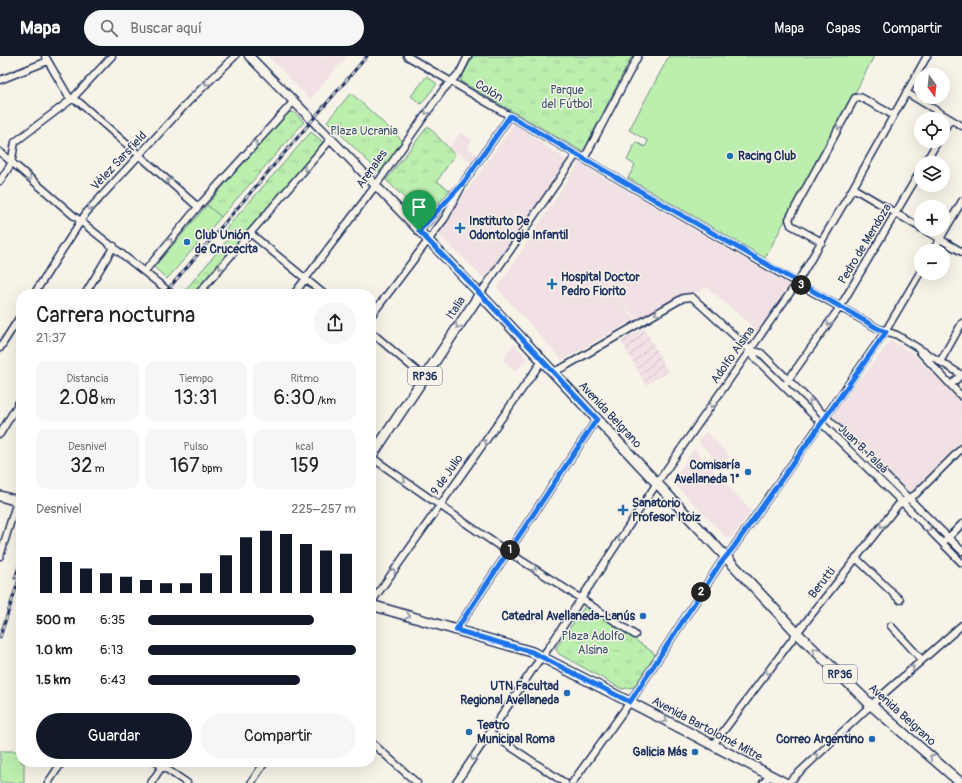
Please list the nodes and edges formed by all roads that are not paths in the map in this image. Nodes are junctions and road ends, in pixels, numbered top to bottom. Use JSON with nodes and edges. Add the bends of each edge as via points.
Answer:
{"nodes":[{"id":1,"x":112,"y":56,"type":"edge"},
{"id":2,"x":235,"y":56,"type":"edge"},
{"id":3,"x":249,"y":56,"type":"edge"},
{"id":4,"x":406,"y":56,"type":"edge"},
{"id":5,"x":468,"y":56,"type":"edge"},
{"id":6,"x":638,"y":56,"type":"edge"},
{"id":7,"x":927,"y":56,"type":"edge"},
{"id":8,"x":46,"y":58,"type":"edge"},
{"id":9,"x":0,"y":80,"type":"edge"},
{"id":10,"x":451,"y":82,"type":"junction"},
{"id":11,"x":907,"y":93,"type":"junction"},
{"id":12,"x":72,"y":99,"type":"junction"},
{"id":13,"x":294,"y":101,"type":"junction"},
{"id":14,"x":938,"y":112,"type":"edge"},
{"id":15,"x":893,"y":115,"type":"junction"},
{"id":16,"x":510,"y":116,"type":"junction"},
{"id":17,"x":950,"y":119,"type":"edge"},
{"id":18,"x":962,"y":126,"type":"edge"},
{"id":19,"x":332,"y":139,"type":"junction"},
{"id":20,"x":0,"y":152,"type":"edge"},
{"id":21,"x":576,"y":154,"type":"junction"},
{"id":22,"x":139,"y":155,"type":"junction"},
{"id":23,"x":584,"y":159,"type":"junction"},
{"id":24,"x":11,"y":162,"type":"junction"},
{"id":25,"x":0,"y":181,"type":"edge"},
{"id":26,"x":464,"y":182,"type":"junction"},
{"id":27,"x":914,"y":182,"type":"edge"},
{"id":28,"x":376,"y":185,"type":"junction"},
{"id":29,"x":853,"y":188,"type":"junction"},
{"id":30,"x":962,"y":201,"type":"edge"},
{"id":31,"x":198,"y":207,"type":"junction"},
{"id":32,"x":896,"y":213,"type":"junction"},
{"id":33,"x":81,"y":220,"type":"junction"},
{"id":34,"x":914,"y":223,"type":"edge"},
{"id":35,"x":419,"y":231,"type":"junction"},
{"id":36,"x":250,"y":233,"type":"junction"},
{"id":37,"x":935,"y":236,"type":"edge"},
{"id":38,"x":940,"y":239,"type":"junction"},
{"id":39,"x":427,"y":240,"type":"junction"},
{"id":40,"x":822,"y":242,"type":"junction"},
{"id":41,"x":937,"y":244,"type":"edge"},
{"id":42,"x":114,"y":246,"type":"junction"},
{"id":43,"x":962,"y":252,"type":"edge"},
{"id":44,"x":145,"y":271,"type":"junction"},
{"id":45,"x":305,"y":278,"type":"junction"},
{"id":46,"x":916,"y":280,"type":"edge"},
{"id":47,"x":797,"y":283,"type":"junction"},
{"id":48,"x":37,"y":289,"type":"edge"},
{"id":49,"x":88,"y":289,"type":"edge"},
{"id":50,"x":166,"y":289,"type":"edge"},
{"id":51,"x":202,"y":289,"type":"edge"},
{"id":52,"x":297,"y":289,"type":"edge"},
{"id":53,"x":318,"y":289,"type":"edge"},
{"id":54,"x":480,"y":294,"type":"junction"},
{"id":55,"x":840,"y":307,"type":"junction"},
{"id":56,"x":376,"y":309,"type":"edge"},
{"id":57,"x":16,"y":323,"type":"edge"},
{"id":58,"x":962,"y":323,"type":"edge"},
{"id":59,"x":886,"y":332,"type":"junction"},
{"id":60,"x":376,"y":336,"type":"edge"},
{"id":61,"x":915,"y":347,"type":"junction"},
{"id":62,"x":0,"y":348,"type":"edge"},
{"id":63,"x":750,"y":350,"type":"junction"},
{"id":64,"x":542,"y":361,"type":"junction"},
{"id":65,"x":940,"y":362,"type":"junction"},
{"id":66,"x":553,"y":372,"type":"junction"},
{"id":67,"x":962,"y":375,"type":"edge"},
{"id":68,"x":424,"y":377,"type":"junction"},
{"id":69,"x":789,"y":380,"type":"junction"},
{"id":70,"x":951,"y":385,"type":"junction"},
{"id":71,"x":784,"y":386,"type":"junction"},
{"id":72,"x":962,"y":397,"type":"edge"},
{"id":73,"x":16,"y":407,"type":"edge"},
{"id":74,"x":826,"y":417,"type":"junction"},
{"id":75,"x":597,"y":419,"type":"junction"},
{"id":76,"x":821,"y":423,"type":"junction"},
{"id":77,"x":0,"y":434,"type":"edge"},
{"id":78,"x":962,"y":448,"type":"edge"},
{"id":79,"x":376,"y":449,"type":"edge"},
{"id":80,"x":376,"y":461,"type":"edge"},
{"id":81,"x":657,"y":483,"type":"junction"},
{"id":82,"x":0,"y":496,"type":"edge"},
{"id":83,"x":910,"y":499,"type":"junction"},
{"id":84,"x":16,"y":501,"type":"edge"},
{"id":85,"x":902,"y":502,"type":"junction"},
{"id":86,"x":439,"y":505,"type":"junction"},
{"id":87,"x":16,"y":511,"type":"edge"},
{"id":88,"x":962,"y":524,"type":"edge"},
{"id":89,"x":949,"y":537,"type":"junction"},
{"id":90,"x":943,"y":542,"type":"junction"},
{"id":91,"x":962,"y":551,"type":"edge"},
{"id":92,"x":509,"y":552,"type":"junction"},
{"id":93,"x":0,"y":556,"type":"edge"},
{"id":94,"x":726,"y":556,"type":"junction"},
{"id":95,"x":856,"y":558,"type":"junction"},
{"id":96,"x":962,"y":563,"type":"edge"},
{"id":97,"x":376,"y":597,"type":"edge"},
{"id":98,"x":581,"y":598,"type":"junction"},
{"id":99,"x":900,"y":600,"type":"dead end"},
{"id":100,"x":376,"y":606,"type":"edge"},
{"id":101,"x":962,"y":625,"type":"edge"},
{"id":102,"x":891,"y":626,"type":"dead end"},
{"id":103,"x":456,"y":630,"type":"junction"},
{"id":104,"x":797,"y":632,"type":"junction"},
{"id":105,"x":635,"y":635,"type":"dead end"},
{"id":106,"x":542,"y":656,"type":"junction"},
{"id":107,"x":922,"y":660,"type":"junction"},
{"id":108,"x":630,"y":702,"type":"junction"},
{"id":109,"x":871,"y":705,"type":"junction"},
{"id":110,"x":490,"y":733,"type":"junction"},
{"id":111,"x":713,"y":745,"type":"junction"},
{"id":112,"x":376,"y":746,"type":"edge"},
{"id":113,"x":59,"y":767,"type":"edge"},
{"id":114,"x":162,"y":767,"type":"edge"},
{"id":115,"x":168,"y":767,"type":"edge"},
{"id":116,"x":262,"y":767,"type":"edge"},
{"id":117,"x":770,"y":776,"type":"junction"},
{"id":118,"x":48,"y":783,"type":"edge"},
{"id":119,"x":151,"y":783,"type":"edge"},
{"id":120,"x":188,"y":783,"type":"edge"},
{"id":121,"x":251,"y":783,"type":"edge"},
{"id":122,"x":417,"y":783,"type":"edge"},
{"id":123,"x":456,"y":783,"type":"edge"},
{"id":124,"x":565,"y":783,"type":"edge"},
{"id":125,"x":572,"y":783,"type":"edge"},
{"id":126,"x":762,"y":783,"type":"edge"},
{"id":127,"x":785,"y":783,"type":"edge"},
{"id":128,"x":788,"y":783,"type":"edge"},
{"id":129,"x":961,"y":783,"type":"edge"}],
"edges":[{"from":1,"to":12,"type":"street"},
{"from":2,"to":22,"type":"street","name":"Vélez Sarsfield","one_way":true},
{"from":3,"to":13,"type":"main road","name":"Avenida Belgrano"},
{"from":4,"to":10,"type":"street","name":"Colón"},
{"from":5,"to":10,"type":"street","name":"Arenales","via":[[460,72]]},
{"from":6,"to":23,"type":"street"},
{"from":7,"to":11,"type":"street","name":"Adolfo Alsina"},
{"from":8,"to":9,"type":"street"},
{"from":8,"to":12,"type":"street"},
{"from":10,"to":16,"type":"street","name":"Colón"},
{"from":10,"to":28,"type":"street","name":"Arenales","one_way":true,"via":[[399,150]]},
{"from":11,"to":14,"type":"street"},
{"from":11,"to":15,"type":"street","name":"Adolfo Alsina"},
{"from":12,"to":22,"type":"street","via":[[80,103]]},
{"from":12,"to":24,"type":"street","via":[[17,140]]},
{"from":13,"to":19,"type":"main road","name":"Avenida Belgrano"},
{"from":31,"to":13,"type":"street","one_way":true},
{"from":15,"to":29,"type":"street","name":"Adolfo Alsina"},
{"from":15,"to":40,"type":"street","one_way":true,"via":[[860,97],[855,98],[789,219],[791,224]]},
{"from":16,"to":21,"type":"street","name":"Colón"},
{"from":16,"to":26,"type":"street"},
{"from":17,"to":18,"type":"street"},
{"from":19,"to":28,"type":"main road","name":"Avenida Belgrano"},
{"from":19,"to":36,"type":"street","one_way":true},
{"from":20,"to":24,"type":"street"},
{"from":21,"to":23,"type":"street","name":"Colón"},
{"from":21,"to":54,"type":"street","name":"Italia"},
{"from":31,"to":22,"type":"street","one_way":true},
{"from":22,"to":33,"type":"street","name":"Vélez Sarsfield","one_way":true},
{"from":23,"to":47,"type":"street","name":"Colón"},
{"from":24,"to":25,"type":"street"},
{"from":24,"to":33,"type":"street","one_way":true},
{"from":26,"to":35,"type":"street"},
{"from":26,"to":39,"type":"street","via":[[448,213]]},
{"from":27,"to":32,"type":"street","name":"Pedro de Mendoza"},
{"from":28,"to":35,"type":"main road","name":"Avenida Belgrano"},
{"from":28,"to":45,"type":"street","name":"Arenales"},
{"from":29,"to":32,"type":"street"},
{"from":29,"to":40,"type":"street","name":"Adolfo Alsina"},
{"from":30,"to":38,"type":"street"},
{"from":44,"to":31,"type":"street","one_way":true},
{"from":32,"to":34,"type":"street"},
{"from":32,"to":55,"type":"street","name":"Pedro de Mendoza"},
{"from":33,"to":42,"type":"street"},
{"from":33,"to":48,"type":"street","name":"Vélez Sarsfield"},
{"from":35,"to":39,"type":"main road","name":"Avenida Belgrano"},
{"from":36,"to":45,"type":"street"},
{"from":36,"to":51,"type":"street","one_way":true},
{"from":37,"to":38,"type":"street"},
{"from":38,"to":41,"type":"street"},
{"from":38,"to":43,"type":"street"},
{"from":39,"to":54,"type":"main road","name":"Avenida Belgrano"},
{"from":39,"to":56,"type":"street"},
{"from":40,"to":47,"type":"street","name":"Adolfo Alsina"},
{"from":42,"to":44,"type":"street"},
{"from":42,"to":49,"type":"street"},
{"from":44,"to":50,"type":"street"},
{"from":45,"to":52,"type":"street","name":"Arenales"},
{"from":45,"to":53,"type":"street"},
{"from":46,"to":59,"type":"street"},
{"from":47,"to":55,"type":"street","name":"Colón"},
{"from":47,"to":63,"type":"street","name":"Adolfo Alsina"},
{"from":54,"to":64,"type":"main road","name":"Avenida Belgrano","number":"RP36"},
{"from":54,"to":68,"type":"main road","name":"Italia","number":"RP36","one_way":true},
{"from":55,"to":59,"type":"street","name":"Colón"},
{"from":55,"to":69,"type":"street","name":"Pedro de Mendoza","one_way":true},
{"from":57,"to":62,"type":"street"},
{"from":58,"to":65,"type":"street"},
{"from":59,"to":61,"type":"street","name":"Colón"},
{"from":59,"to":74,"type":"street"},
{"from":60,"to":68,"type":"street"},
{"from":61,"to":65,"type":"street","name":"Colón"},
{"from":61,"to":70,"type":"street","name":"Colón"},
{"from":63,"to":66,"type":"street","name":"Juan B. Palaá","one_way":true,"via":[[692,297],[683,298]]},
{"from":63,"to":69,"type":"street","name":"Juan B. Palaá","via":[[761,353]]},
{"from":63,"to":71,"type":"street","name":"Juan B. Palaá"},
{"from":63,"to":81,"type":"street","name":"Adolfo Alsina","one_way":true},
{"from":64,"to":66,"type":"main road","name":"Avenida Belgrano","number":"RP36"},
{"from":86,"to":64,"type":"street","name":"9 de Julio","one_way":true},
{"from":65,"to":67,"type":"street","name":"Colón"},
{"from":66,"to":75,"type":"main road","name":"Avenida Belgrano","number":"RP36"},
{"from":67,"to":70,"type":"street"},
{"from":68,"to":79,"type":"main road","name":"Italia","number":"RP36"},
{"from":69,"to":71,"type":"street","name":"Pedro de Mendoza"},
{"from":74,"to":69,"type":"street","name":"Juan B. Palaá","one_way":true},
{"from":70,"to":72,"type":"street","name":"Colón"},
{"from":71,"to":76,"type":"street","name":"Juan B. Palaá"},
{"from":73,"to":77,"type":"street"},
{"from":74,"to":76,"type":"street"},
{"from":74,"to":83,"type":"street","name":"Juan B. Palaá"},
{"from":75,"to":81,"type":"main road","name":"Avenida Belgrano","number":"RP36"},
{"from":75,"to":92,"type":"street"},
{"from":76,"to":85,"type":"street","name":"Juan B. Palaá"},
{"from":76,"to":94,"type":"street"},
{"from":78,"to":83,"type":"street","name":"Berutti"},
{"from":80,"to":86,"type":"street","one_way":true},
{"from":81,"to":94,"type":"main road","name":"Avenida Belgrano","number":"RP36"},
{"from":81,"to":98,"type":"street","name":"Adolfo Alsina","one_way":true},
{"from":82,"to":84,"type":"main road"},
{"from":83,"to":85,"type":"street","name":"Berutti"},
{"from":83,"to":89,"type":"street","name":"Juan B. Palaá"},
{"from":85,"to":90,"type":"street","name":"Juan B. Palaá","one_way":true},
{"from":85,"to":95,"type":"street","name":"Berutti","one_way":true},
{"from":86,"to":92,"type":"street"},
{"from":97,"to":86,"type":"street","name":"9 de Julio","one_way":true},
{"from":87,"to":93,"type":"street"},
{"from":88,"to":89,"type":"street"},
{"from":89,"to":90,"type":"street"},
{"from":89,"to":91,"type":"street","name":"Juan B. Palaá"},
{"from":90,"to":96,"type":"street","name":"Juan B. Palaá"},
{"from":92,"to":98,"type":"street","one_way":true},
{"from":92,"to":103,"type":"street"},
{"from":94,"to":104,"type":"main road","name":"Avenida Belgrano","number":"RP36"},
{"from":94,"to":108,"type":"street"},
{"from":95,"to":99,"type":"street"},
{"from":95,"to":104,"type":"street","name":"Berutti"},
{"from":98,"to":105,"type":"street"},
{"from":98,"to":106,"type":"street","name":"Adolfo Alsina"},
{"from":100,"to":103,"type":"main road","name":"Avenida Bartolomé Mitre","one_way":true},
{"from":101,"to":107,"type":"street"},
{"from":102,"to":107,"type":"street"},
{"from":103,"to":106,"type":"main road","name":"Avenida Bartolomé Mitre"},
{"from":109,"to":104,"type":"main road","name":"Avenida Belgrano","number":"RP36","one_way":true},
{"from":104,"to":111,"type":"street","name":"Berutti","one_way":true},
{"from":106,"to":108,"type":"main road","name":"Avenida Bartolomé Mitre"},
{"from":106,"to":110,"type":"street","name":"Adolfo Alsina"},
{"from":109,"to":107,"type":"street","one_way":true},
{"from":108,"to":111,"type":"main road","name":"Avenida Bartolomé Mitre","one_way":true},
{"from":108,"to":125,"type":"street"},
{"from":128,"to":109,"type":"street","one_way":true},
{"from":129,"to":109,"type":"main road","name":"Avenida Belgrano","number":"RP36","one_way":true},
{"from":110,"to":123,"type":"street","name":"Adolfo Alsina","one_way":true},
{"from":110,"to":124,"type":"street"},
{"from":111,"to":117,"type":"main road","name":"Avenida Bartolomé Mitre"},
{"from":112,"to":122,"type":"street"},
{"from":113,"to":118,"type":"street"},
{"from":114,"to":119,"type":"street"},
{"from":115,"to":120,"type":"street"},
{"from":116,"to":121,"type":"street"},
{"from":117,"to":126,"type":"street"},
{"from":117,"to":127,"type":"main road","name":"Avenida Bartolomé Mitre"}]}
